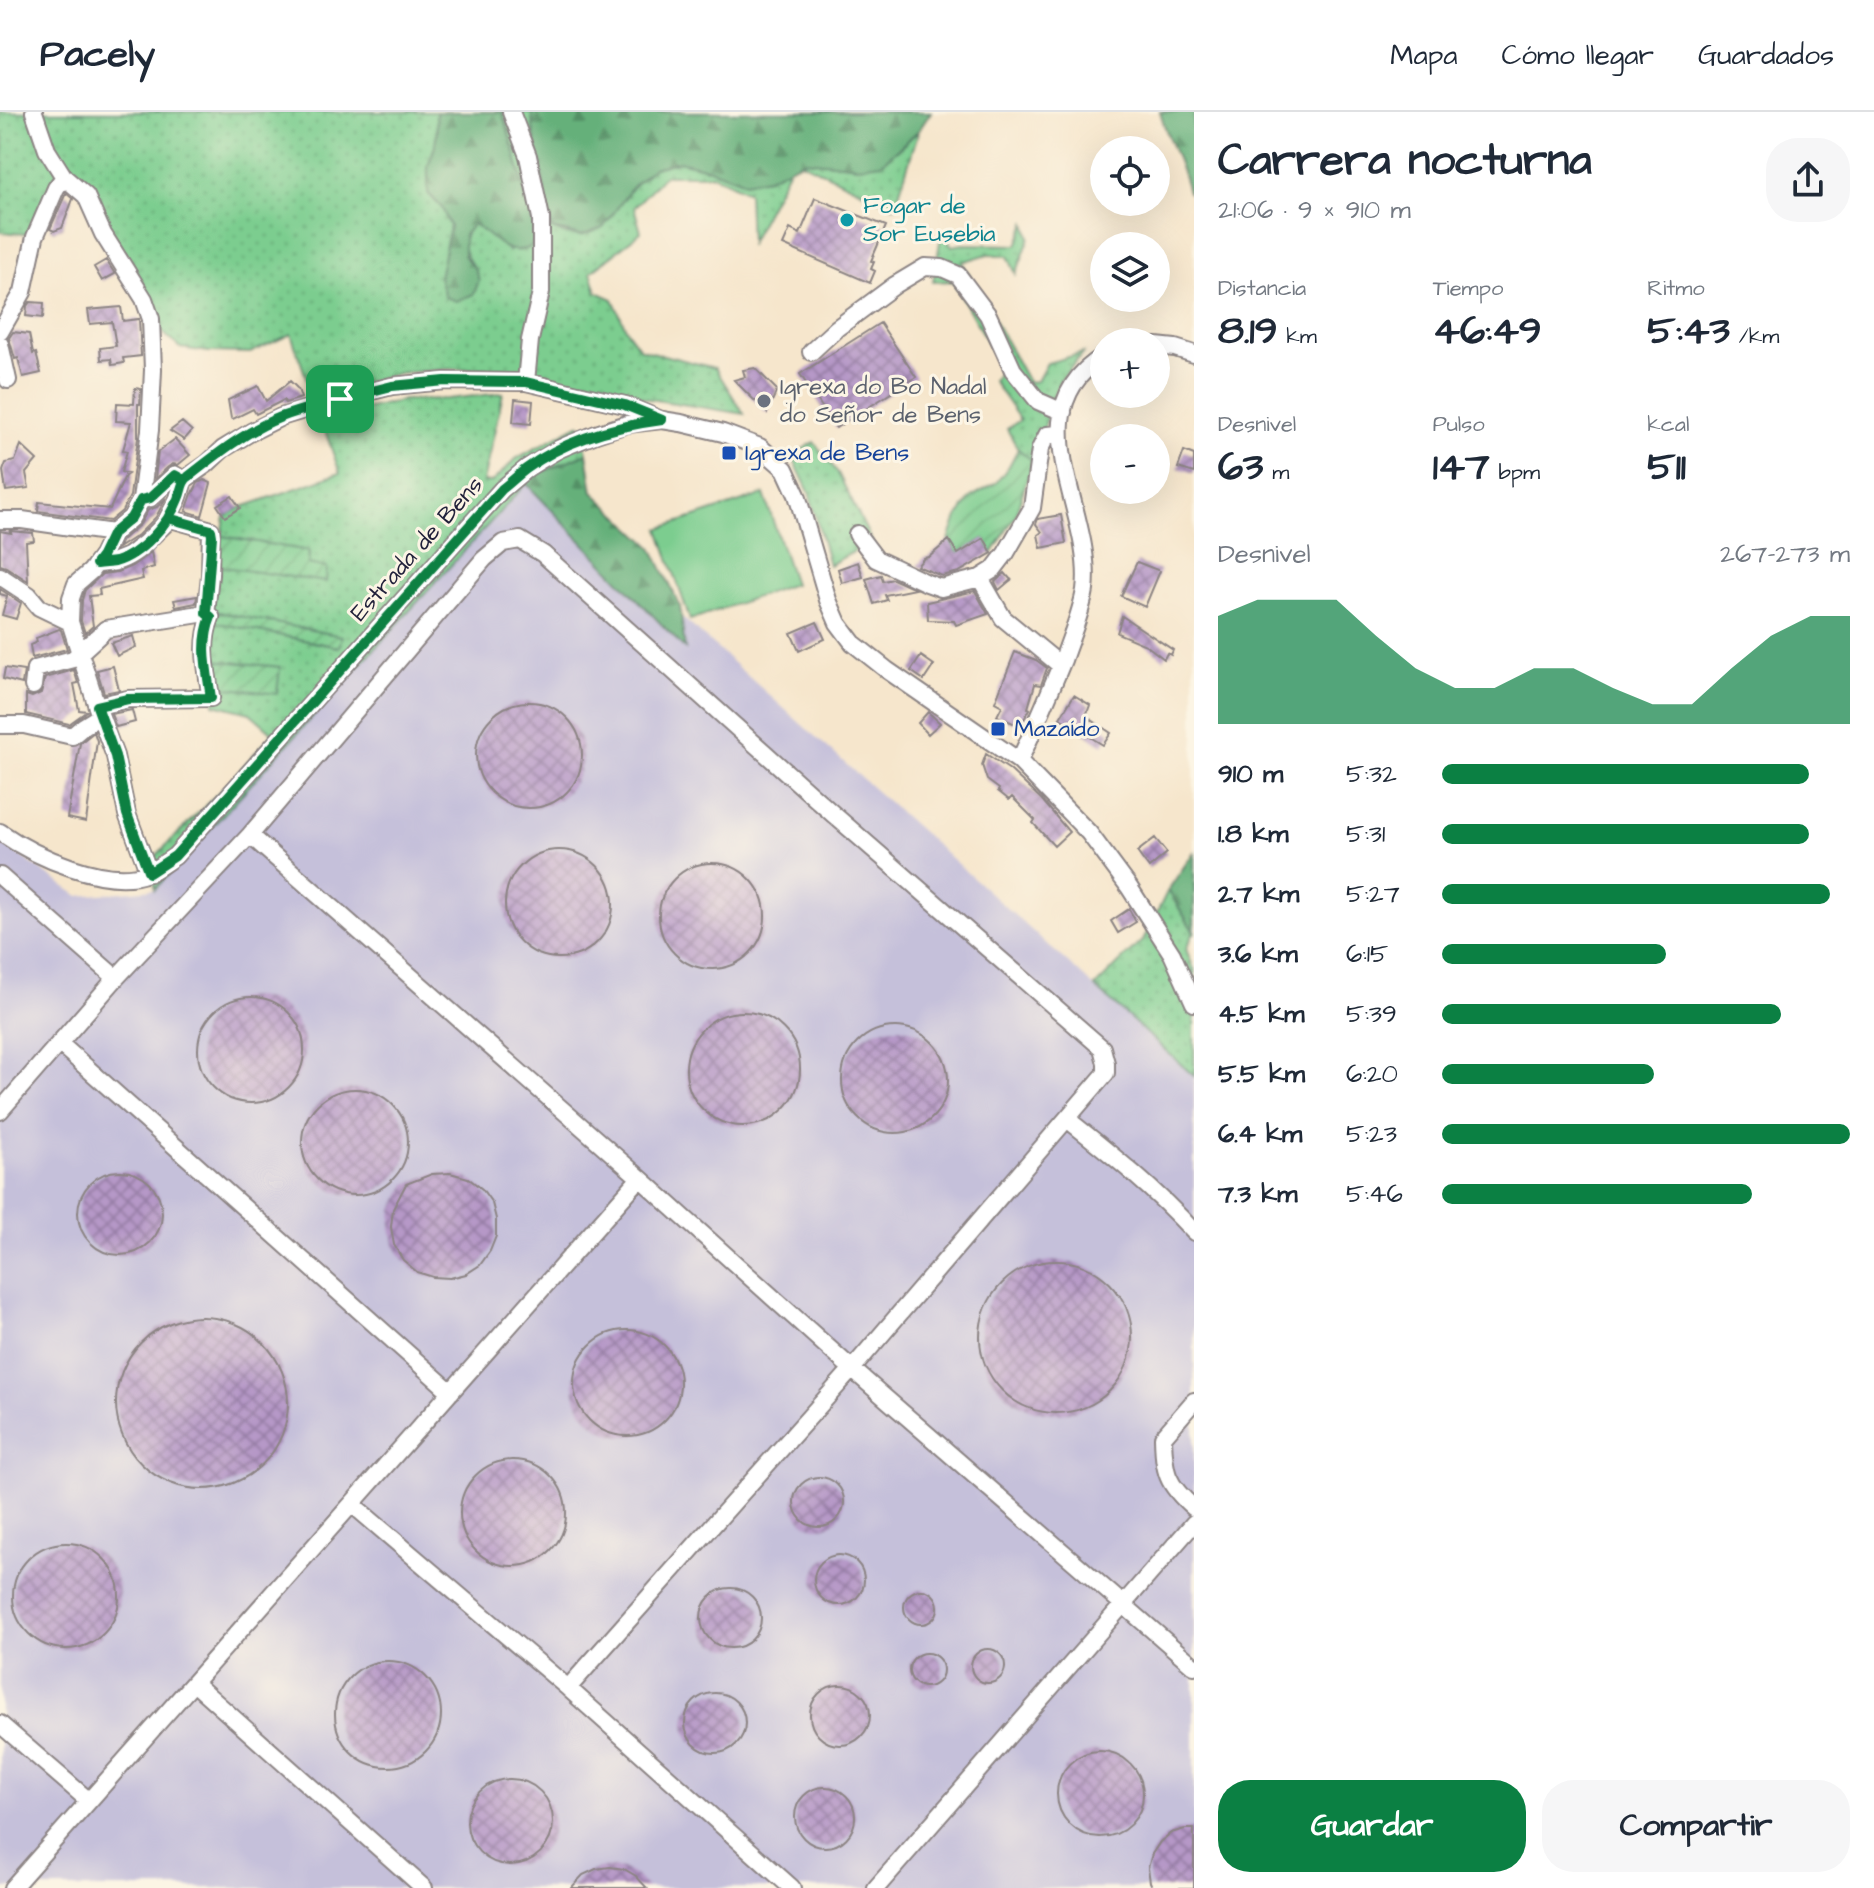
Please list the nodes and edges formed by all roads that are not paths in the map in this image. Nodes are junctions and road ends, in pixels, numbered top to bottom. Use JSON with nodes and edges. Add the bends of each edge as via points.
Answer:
{"nodes":[{"id":1,"x":34,"y":112,"type":"edge"},
{"id":2,"x":511,"y":112,"type":"edge"},
{"id":3,"x":64,"y":177,"type":"junction"},
{"id":4,"x":0,"y":332,"type":"edge"},
{"id":5,"x":0,"y":344,"type":"edge"},
{"id":6,"x":1170,"y":347,"type":"edge"},
{"id":7,"x":811,"y":352,"type":"dead end"},
{"id":8,"x":1194,"y":354,"type":"edge"},
{"id":9,"x":1090,"y":365,"type":"edge"},
{"id":10,"x":8,"y":380,"type":"dead end"},
{"id":11,"x":526,"y":382,"type":"junction"},
{"id":12,"x":598,"y":399,"type":"junction"},
{"id":13,"x":625,"y":405,"type":"junction"},
{"id":14,"x":1063,"y":412,"type":"junction"},
{"id":15,"x":662,"y":420,"type":"junction"},
{"id":16,"x":627,"y":424,"type":"junction"},
{"id":17,"x":596,"y":434,"type":"junction"},
{"id":18,"x":1059,"y":434,"type":"junction"},
{"id":19,"x":184,"y":480,"type":"junction"},
{"id":20,"x":141,"y":500,"type":"junction"},
{"id":21,"x":0,"y":506,"type":"edge"},
{"id":22,"x":168,"y":518,"type":"junction"},
{"id":23,"x":0,"y":520,"type":"edge"},
{"id":24,"x":22,"y":520,"type":"junction"},
{"id":25,"x":113,"y":533,"type":"junction"},
{"id":26,"x":857,"y":534,"type":"dead end"},
{"id":27,"x":96,"y":564,"type":"junction"},
{"id":28,"x":0,"y":576,"type":"edge"},
{"id":29,"x":980,"y":578,"type":"junction"},
{"id":30,"x":206,"y":613,"type":"junction"},
{"id":31,"x":70,"y":622,"type":"junction"},
{"id":32,"x":80,"y":652,"type":"junction"},
{"id":33,"x":1060,"y":665,"type":"junction"},
{"id":34,"x":33,"y":686,"type":"dead end"},
{"id":35,"x":99,"y":711,"type":"junction"},
{"id":36,"x":0,"y":725,"type":"edge"},
{"id":37,"x":1019,"y":761,"type":"junction"},
{"id":38,"x":0,"y":832,"type":"edge"},
{"id":39,"x":250,"y":835,"type":"junction"},
{"id":40,"x":149,"y":873,"type":"junction"},
{"id":41,"x":0,"y":876,"type":"edge"},
{"id":42,"x":116,"y":978,"type":"junction"},
{"id":43,"x":1194,"y":1003,"type":"edge"},
{"id":44,"x":59,"y":1043,"type":"junction"},
{"id":45,"x":0,"y":1111,"type":"edge"},
{"id":46,"x":1067,"y":1119,"type":"junction"},
{"id":47,"x":640,"y":1178,"type":"junction"},
{"id":48,"x":1194,"y":1232,"type":"edge"},
{"id":49,"x":852,"y":1369,"type":"junction"},
{"id":50,"x":451,"y":1392,"type":"junction"},
{"id":51,"x":1194,"y":1401,"type":"edge"},
{"id":52,"x":353,"y":1505,"type":"junction"},
{"id":53,"x":1194,"y":1508,"type":"edge"},
{"id":54,"x":1194,"y":1523,"type":"edge"},
{"id":55,"x":1123,"y":1604,"type":"junction"},
{"id":56,"x":1194,"y":1666,"type":"edge"},
{"id":57,"x":194,"y":1683,"type":"junction"},
{"id":58,"x":568,"y":1688,"type":"junction"},
{"id":59,"x":0,"y":1724,"type":"edge"},
{"id":60,"x":89,"y":1801,"type":"junction"},
{"id":61,"x":12,"y":1888,"type":"edge"},
{"id":62,"x":424,"y":1888,"type":"edge"},
{"id":63,"x":792,"y":1888,"type":"edge"},
{"id":64,"x":876,"y":1888,"type":"edge"}],
"edges":[{"from":1,"to":3,"type":"street","via":[[47,150]]},
{"from":2,"to":11,"type":"street","via":[[528,156],[541,218],[541,292]]},
{"from":3,"to":4,"type":"street","via":[[35,237],[23,292]]},
{"from":3,"to":20,"type":"street","via":[[86,196],[151,319],[150,430]]},
{"from":5,"to":10,"type":"street"},
{"from":6,"to":8,"type":"street"},
{"from":7,"to":14,"type":"street","via":[[895,285],[925,267],[942,268],[958,275],[988,315],[1013,370],[1038,401]]},
{"from":9,"to":14,"type":"street","via":[[1077,378]]},
{"from":11,"to":12,"type":"street"},
{"from":11,"to":19,"type":"street","via":[[445,381],[392,386],[340,399],[251,432]]},
{"from":12,"to":13,"type":"street"},
{"from":12,"to":16,"type":"street"},
{"from":12,"to":17,"type":"street","via":[[602,418]]},
{"from":13,"to":15,"type":"street"},
{"from":13,"to":16,"type":"street"},
{"from":14,"to":18,"type":"street"},
{"from":15,"to":16,"type":"street","name":"Estrada de Bens"},
{"from":15,"to":37,"type":"street","name":"Estrada de Bens","via":[[760,447],[785,469],[828,600],[853,643]]},
{"from":16,"to":17,"type":"street","name":"Estrada de Bens"},
{"from":17,"to":40,"type":"street","name":"Estrada de Bens","via":[[559,449],[502,489],[175,856]]},
{"from":18,"to":29,"type":"street","via":[[1047,435],[1040,449],[1032,508],[1006,553]]},
{"from":18,"to":33,"type":"street","via":[[1085,560],[1082,610]]},
{"from":19,"to":20,"type":"street","via":[[175,475]]},
{"from":19,"to":22,"type":"street"},
{"from":20,"to":25,"type":"street","via":[[131,518]]},
{"from":21,"to":24,"type":"street"},
{"from":22,"to":27,"type":"street","via":[[128,556]]},
{"from":22,"to":30,"type":"street","via":[[211,530]]},
{"from":23,"to":24,"type":"street"},
{"from":24,"to":25,"type":"street"},
{"from":25,"to":27,"type":"street"},
{"from":26,"to":29,"type":"street","via":[[876,559],[927,583],[941,588]]},
{"from":27,"to":31,"type":"street","via":[[76,584]]},
{"from":28,"to":31,"type":"street","via":[[39,607]]},
{"from":29,"to":33,"type":"street","via":[[1003,618]]},
{"from":30,"to":32,"type":"street","via":[[106,629]]},
{"from":30,"to":35,"type":"street","via":[[211,617],[204,652],[211,698],[128,699]]},
{"from":31,"to":32,"type":"street"},
{"from":32,"to":34,"type":"street","via":[[73,659],[35,669]]},
{"from":32,"to":35,"type":"street"},
{"from":33,"to":37,"type":"street"},
{"from":35,"to":36,"type":"street","via":[[72,736]]},
{"from":35,"to":40,"type":"street"},
{"from":37,"to":43,"type":"street","name":"Estrada de Bens","via":[[1089,833],[1129,887],[1172,954]]},
{"from":38,"to":40,"type":"street","via":[[74,869],[106,876]]},
{"from":39,"to":42,"type":"street"},
{"from":39,"to":46,"type":"street","via":[[484,559],[503,543],[520,540],[543,554],[1102,1048],[1106,1073]]},
{"from":39,"to":47,"type":"street"},
{"from":41,"to":42,"type":"street"},
{"from":42,"to":44,"type":"street"},
{"from":44,"to":45,"type":"street"},
{"from":44,"to":50,"type":"street"},
{"from":46,"to":48,"type":"street"},
{"from":46,"to":49,"type":"street"},
{"from":47,"to":49,"type":"street"},
{"from":47,"to":50,"type":"street"},
{"from":49,"to":55,"type":"street"},
{"from":49,"to":58,"type":"street"},
{"from":50,"to":52,"type":"street"},
{"from":51,"to":53,"type":"street","via":[[1163,1437],[1164,1468],[1177,1494]]},
{"from":52,"to":57,"type":"street"},
{"from":52,"to":58,"type":"street"},
{"from":54,"to":55,"type":"street"},
{"from":55,"to":56,"type":"street"},
{"from":55,"to":64,"type":"street"},
{"from":57,"to":60,"type":"street"},
{"from":57,"to":62,"type":"street"},
{"from":58,"to":63,"type":"street"},
{"from":59,"to":60,"type":"street"},
{"from":60,"to":61,"type":"street"}]}
